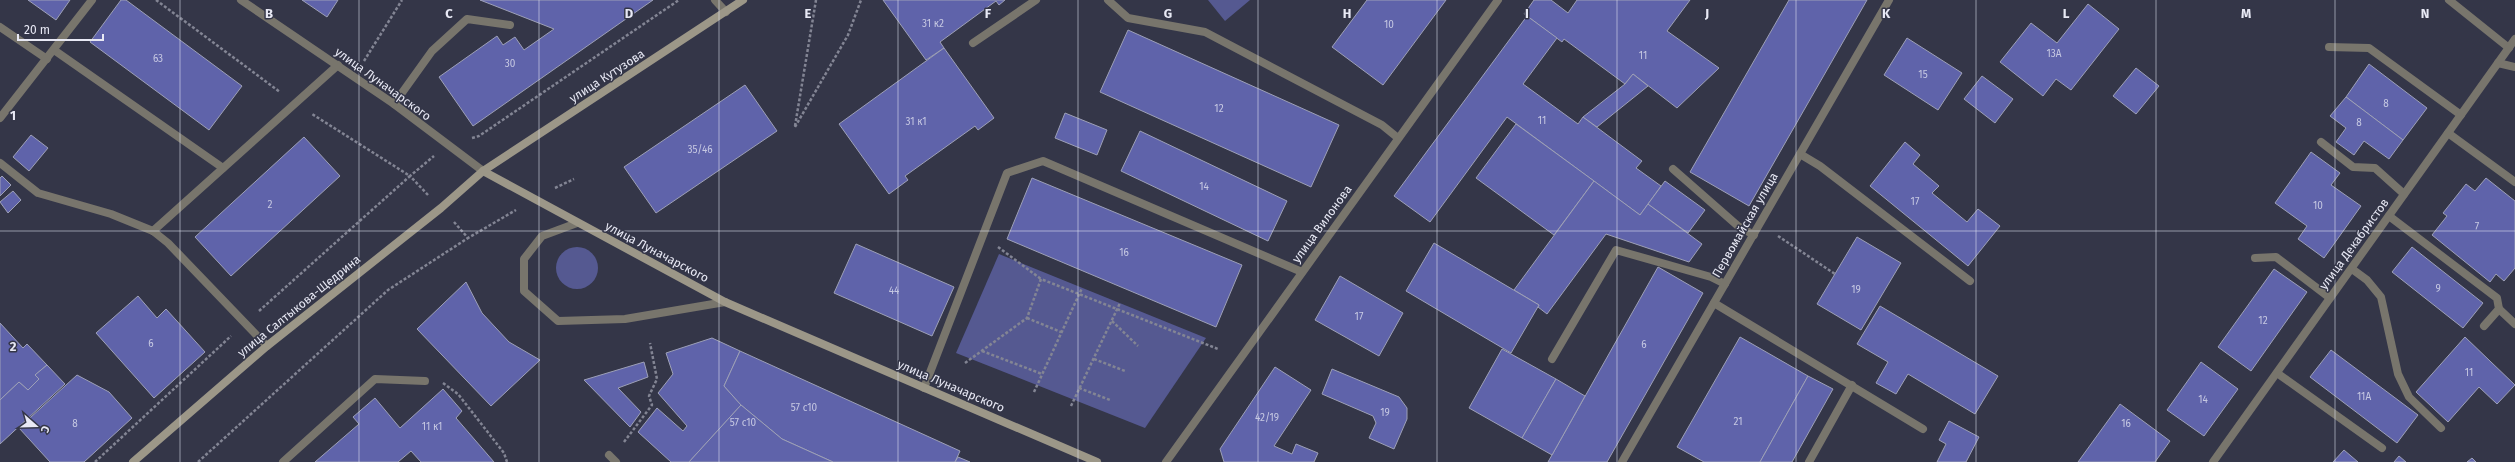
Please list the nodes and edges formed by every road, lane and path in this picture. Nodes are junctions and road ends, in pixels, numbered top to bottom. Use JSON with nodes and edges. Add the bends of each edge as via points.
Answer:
{"nodes":[{"id":1,"x":92,"y":0,"type":"edge"},
{"id":2,"x":241,"y":0,"type":"edge"},
{"id":3,"x":402,"y":0,"type":"edge"},
{"id":4,"x":679,"y":0,"type":"edge"},
{"id":5,"x":715,"y":0,"type":"edge"},
{"id":6,"x":743,"y":0,"type":"edge"},
{"id":7,"x":816,"y":0,"type":"edge"},
{"id":8,"x":861,"y":0,"type":"edge"},
{"id":9,"x":1036,"y":0,"type":"edge"},
{"id":10,"x":1108,"y":0,"type":"edge"},
{"id":11,"x":1498,"y":0,"type":"edge"},
{"id":12,"x":1889,"y":0,"type":"edge"},
{"id":13,"x":2448,"y":0,"type":"edge"},
{"id":14,"x":726,"y":12,"type":"junction"},
{"id":15,"x":510,"y":26,"type":"dead end"},
{"id":16,"x":0,"y":27,"type":"edge"},
{"id":17,"x":2515,"y":39,"type":"edge"},
{"id":18,"x":973,"y":43,"type":"dead end"},
{"id":19,"x":2329,"y":47,"type":"dead end"},
{"id":20,"x":2509,"y":48,"type":"junction"},
{"id":21,"x":54,"y":50,"type":"junction"},
{"id":22,"x":47,"y":60,"type":"junction"},
{"id":23,"x":2498,"y":63,"type":"junction"},
{"id":24,"x":338,"y":66,"type":"junction"},
{"id":25,"x":2515,"y":67,"type":"edge"},
{"id":26,"x":354,"y":76,"type":"junction"},
{"id":27,"x":394,"y":104,"type":"junction"},
{"id":28,"x":2461,"y":116,"type":"junction"},
{"id":29,"x":0,"y":118,"type":"edge"},
{"id":30,"x":2448,"y":133,"type":"junction"},
{"id":31,"x":1398,"y":138,"type":"junction"},
{"id":32,"x":2321,"y":142,"type":"dead end"},
{"id":33,"x":446,"y":146,"type":"junction"},
{"id":34,"x":1800,"y":154,"type":"junction"},
{"id":35,"x":0,"y":163,"type":"edge"},
{"id":36,"x":223,"y":168,"type":"junction"},
{"id":37,"x":1673,"y":169,"type":"dead end"},
{"id":38,"x":483,"y":171,"type":"junction"},
{"id":39,"x":410,"y":176,"type":"junction"},
{"id":40,"x":2515,"y":182,"type":"edge"},
{"id":41,"x":2404,"y":194,"type":"junction"},
{"id":42,"x":441,"y":208,"type":"junction"},
{"id":43,"x":2389,"y":216,"type":"junction"},
{"id":44,"x":577,"y":222,"type":"junction"},
{"id":45,"x":153,"y":231,"type":"junction"},
{"id":46,"x":462,"y":232,"type":"dead end"},
{"id":47,"x":1754,"y":235,"type":"junction"},
{"id":48,"x":984,"y":236,"type":"junction"},
{"id":49,"x":1778,"y":236,"type":"dead end"},
{"id":50,"x":468,"y":238,"type":"dead end"},
{"id":51,"x":2255,"y":258,"type":"dead end"},
{"id":52,"x":2352,"y":269,"type":"junction"},
{"id":53,"x":1302,"y":272,"type":"junction"},
{"id":54,"x":1835,"y":274,"type":"dead end"},
{"id":55,"x":1042,"y":279,"type":"junction"},
{"id":56,"x":1970,"y":281,"type":"dead end"},
{"id":57,"x":1725,"y":284,"type":"junction"},
{"id":58,"x":1082,"y":288,"type":"dead end"},
{"id":59,"x":1079,"y":294,"type":"junction"},
{"id":60,"x":2330,"y":298,"type":"junction"},
{"id":61,"x":725,"y":302,"type":"junction"},
{"id":62,"x":1120,"y":303,"type":"dead end"},
{"id":63,"x":1714,"y":303,"type":"junction"},
{"id":64,"x":1118,"y":308,"type":"junction"},
{"id":65,"x":2499,"y":309,"type":"junction"},
{"id":66,"x":1027,"y":318,"type":"junction"},
{"id":67,"x":1112,"y":321,"type":"junction"},
{"id":68,"x":244,"y":323,"type":"junction"},
{"id":69,"x":2515,"y":324,"type":"edge"},
{"id":70,"x":2484,"y":326,"type":"dead end"},
{"id":71,"x":1061,"y":332,"type":"junction"},
{"id":72,"x":650,"y":344,"type":"dead end"},
{"id":73,"x":266,"y":346,"type":"junction"},
{"id":74,"x":1138,"y":346,"type":"dead end"},
{"id":75,"x":1218,"y":349,"type":"dead end"},
{"id":76,"x":982,"y":351,"type":"junction"},
{"id":77,"x":1094,"y":359,"type":"junction"},
{"id":78,"x":1552,"y":359,"type":"dead end"},
{"id":79,"x":965,"y":363,"type":"dead end"},
{"id":80,"x":1125,"y":371,"type":"dead end"},
{"id":81,"x":2277,"y":373,"type":"junction"},
{"id":82,"x":1042,"y":374,"type":"junction"},
{"id":83,"x":425,"y":381,"type":"joint"},
{"id":84,"x":1852,"y":385,"type":"junction"},
{"id":85,"x":924,"y":388,"type":"junction"},
{"id":86,"x":1079,"y":388,"type":"junction"},
{"id":87,"x":1034,"y":392,"type":"dead end"},
{"id":88,"x":1110,"y":400,"type":"dead end"},
{"id":89,"x":1071,"y":406,"type":"dead end"},
{"id":90,"x":1923,"y":428,"type":"dead end"},
{"id":91,"x":2441,"y":428,"type":"dead end"},
{"id":92,"x":2382,"y":448,"type":"dead end"},
{"id":93,"x":612,"y":458,"type":"edge"},
{"id":94,"x":1623,"y":461,"type":"edge"},
{"id":95,"x":96,"y":462,"type":"edge"},
{"id":96,"x":133,"y":462,"type":"edge"},
{"id":97,"x":198,"y":462,"type":"edge"},
{"id":98,"x":283,"y":462,"type":"edge"},
{"id":99,"x":507,"y":462,"type":"edge"},
{"id":100,"x":1097,"y":462,"type":"edge"},
{"id":101,"x":1166,"y":462,"type":"edge"},
{"id":102,"x":1808,"y":462,"type":"edge"},
{"id":103,"x":2214,"y":462,"type":"edge"}],
"edges":[{"from":1,"to":21,"type":"street"},
{"from":2,"to":24,"type":"street","name":"улица Луначарского"},
{"from":3,"to":26,"type":"path"},
{"from":4,"to":33,"type":"path","via":[[479,136]]},
{"from":5,"to":14,"type":"street"},
{"from":6,"to":14,"type":"main road","name":"улица Кутузова"},
{"from":7,"to":8,"type":"path","via":[[795,127],[848,35]]},
{"from":9,"to":18,"type":"street"},
{"from":10,"to":31,"type":"street","via":[[1128,18],[1205,32],[1382,125]]},
{"from":11,"to":31,"type":"street","name":"улица Вилонова"},
{"from":12,"to":34,"type":"street","name":"Первомайская улица"},
{"from":13,"to":20,"type":"street"},
{"from":14,"to":38,"type":"main road","name":"улица Кутузова"},
{"from":15,"to":27,"type":"street","via":[[467,19],[432,50]]},
{"from":16,"to":22,"type":"street"},
{"from":17,"to":20,"type":"street","name":"улица Декабристов"},
{"from":19,"to":28,"type":"street","via":[[2369,48]]},
{"from":20,"to":23,"type":"street","name":"улица Декабристов"},
{"from":21,"to":22,"type":"street"},
{"from":21,"to":36,"type":"street"},
{"from":22,"to":29,"type":"street"},
{"from":23,"to":25,"type":"street"},
{"from":23,"to":28,"type":"street","name":"улица Декабристов"},
{"from":24,"to":26,"type":"street","name":"улица Луначарского"},
{"from":24,"to":36,"type":"street"},
{"from":26,"to":27,"type":"street","name":"улица Луначарского"},
{"from":27,"to":33,"type":"street","name":"улица Луначарского"},
{"from":28,"to":30,"type":"street","name":"улица Декабристов"},
{"from":30,"to":40,"type":"street"},
{"from":30,"to":41,"type":"street","name":"улица Декабристов"},
{"from":31,"to":53,"type":"street","name":"улица Вилонова"},
{"from":32,"to":41,"type":"street","via":[[2353,167],[2375,168]]},
{"from":33,"to":38,"type":"street","name":"улица Луначарского"},
{"from":33,"to":39,"type":"path"},
{"from":34,"to":47,"type":"street","name":"Первомайская улица"},
{"from":34,"to":56,"type":"street","via":[[1820,166]]},
{"from":35,"to":45,"type":"street","via":[[38,193],[111,214]]},
{"from":36,"to":45,"type":"street"},
{"from":37,"to":47,"type":"street","via":[[1738,226]]},
{"from":38,"to":42,"type":"main road","name":"улица Салтыкова-Щедрина"},
{"from":38,"to":44,"type":"main road","name":"улица Луначарского"},
{"from":39,"to":42,"type":"path"},
{"from":39,"to":68,"type":"path"},
{"from":41,"to":43,"type":"street","name":"улица Декабристов"},
{"from":42,"to":46,"type":"path"},
{"from":42,"to":73,"type":"main road","name":"улица Салтыкова-Щедрина"},
{"from":43,"to":52,"type":"street","name":"улица Декабристов"},
{"from":43,"to":65,"type":"street","via":[[2497,298]]},
{"from":44,"to":61,"type":"main road","name":"улица Луначарского"},
{"from":44,"to":61,"type":"street","via":[[542,236],[524,259],[524,291],[558,321],[625,319]]},
{"from":45,"to":68,"type":"street","via":[[185,260]]},
{"from":47,"to":57,"type":"street","name":"Первомайская улица"},
{"from":48,"to":53,"type":"street","via":[[1007,173],[1043,161]]},
{"from":48,"to":55,"type":"path"},
{"from":48,"to":85,"type":"street"},
{"from":49,"to":54,"type":"path"},
{"from":50,"to":97,"type":"path","via":[[388,290]]},
{"from":51,"to":60,"type":"street","via":[[2276,257]]},
{"from":52,"to":60,"type":"street","name":"улица Декабристов"},
{"from":52,"to":91,"type":"street","via":[[2367,280],[2381,297],[2398,374],[2409,397]]},
{"from":53,"to":101,"type":"street","name":"улица Вилонова"},
{"from":55,"to":59,"type":"path"},
{"from":55,"to":66,"type":"path"},
{"from":57,"to":63,"type":"street","name":"Первомайская улица"},
{"from":57,"to":78,"type":"street","via":[[1711,277],[1616,250]]},
{"from":58,"to":59,"type":"path"},
{"from":59,"to":64,"type":"path"},
{"from":59,"to":71,"type":"path"},
{"from":60,"to":81,"type":"street","name":"улица Декабристов"},
{"from":61,"to":85,"type":"main road","name":"улица Луначарского"},
{"from":62,"to":64,"type":"path"},
{"from":63,"to":84,"type":"street"},
{"from":63,"to":94,"type":"street","name":"Первомайская улица"},
{"from":64,"to":67,"type":"path"},
{"from":64,"to":75,"type":"path"},
{"from":65,"to":69,"type":"street"},
{"from":65,"to":70,"type":"street"},
{"from":66,"to":71,"type":"path"},
{"from":66,"to":76,"type":"path"},
{"from":67,"to":74,"type":"path"},
{"from":67,"to":77,"type":"path"},
{"from":68,"to":73,"type":"street"},
{"from":68,"to":95,"type":"path"},
{"from":71,"to":82,"type":"path"},
{"from":72,"to":93,"type":"path","via":[[657,379],[649,396],[652,405]]},
{"from":73,"to":96,"type":"main road","name":"улица Салтыкова-Щедрина"},
{"from":76,"to":79,"type":"path"},
{"from":76,"to":82,"type":"path"},
{"from":77,"to":80,"type":"path"},
{"from":77,"to":86,"type":"path"},
{"from":81,"to":92,"type":"street"},
{"from":81,"to":103,"type":"street","name":"улица Декабристов"},
{"from":82,"to":87,"type":"path"},
{"from":83,"to":98,"type":"street","via":[[375,379]]},
{"from":83,"to":99,"type":"path","via":[[439,380],[458,394],[504,453]]},
{"from":84,"to":90,"type":"street"},
{"from":84,"to":102,"type":"street"},
{"from":85,"to":100,"type":"main road","name":"улица Луначарского"},
{"from":86,"to":88,"type":"path"},
{"from":86,"to":89,"type":"path"}]}
